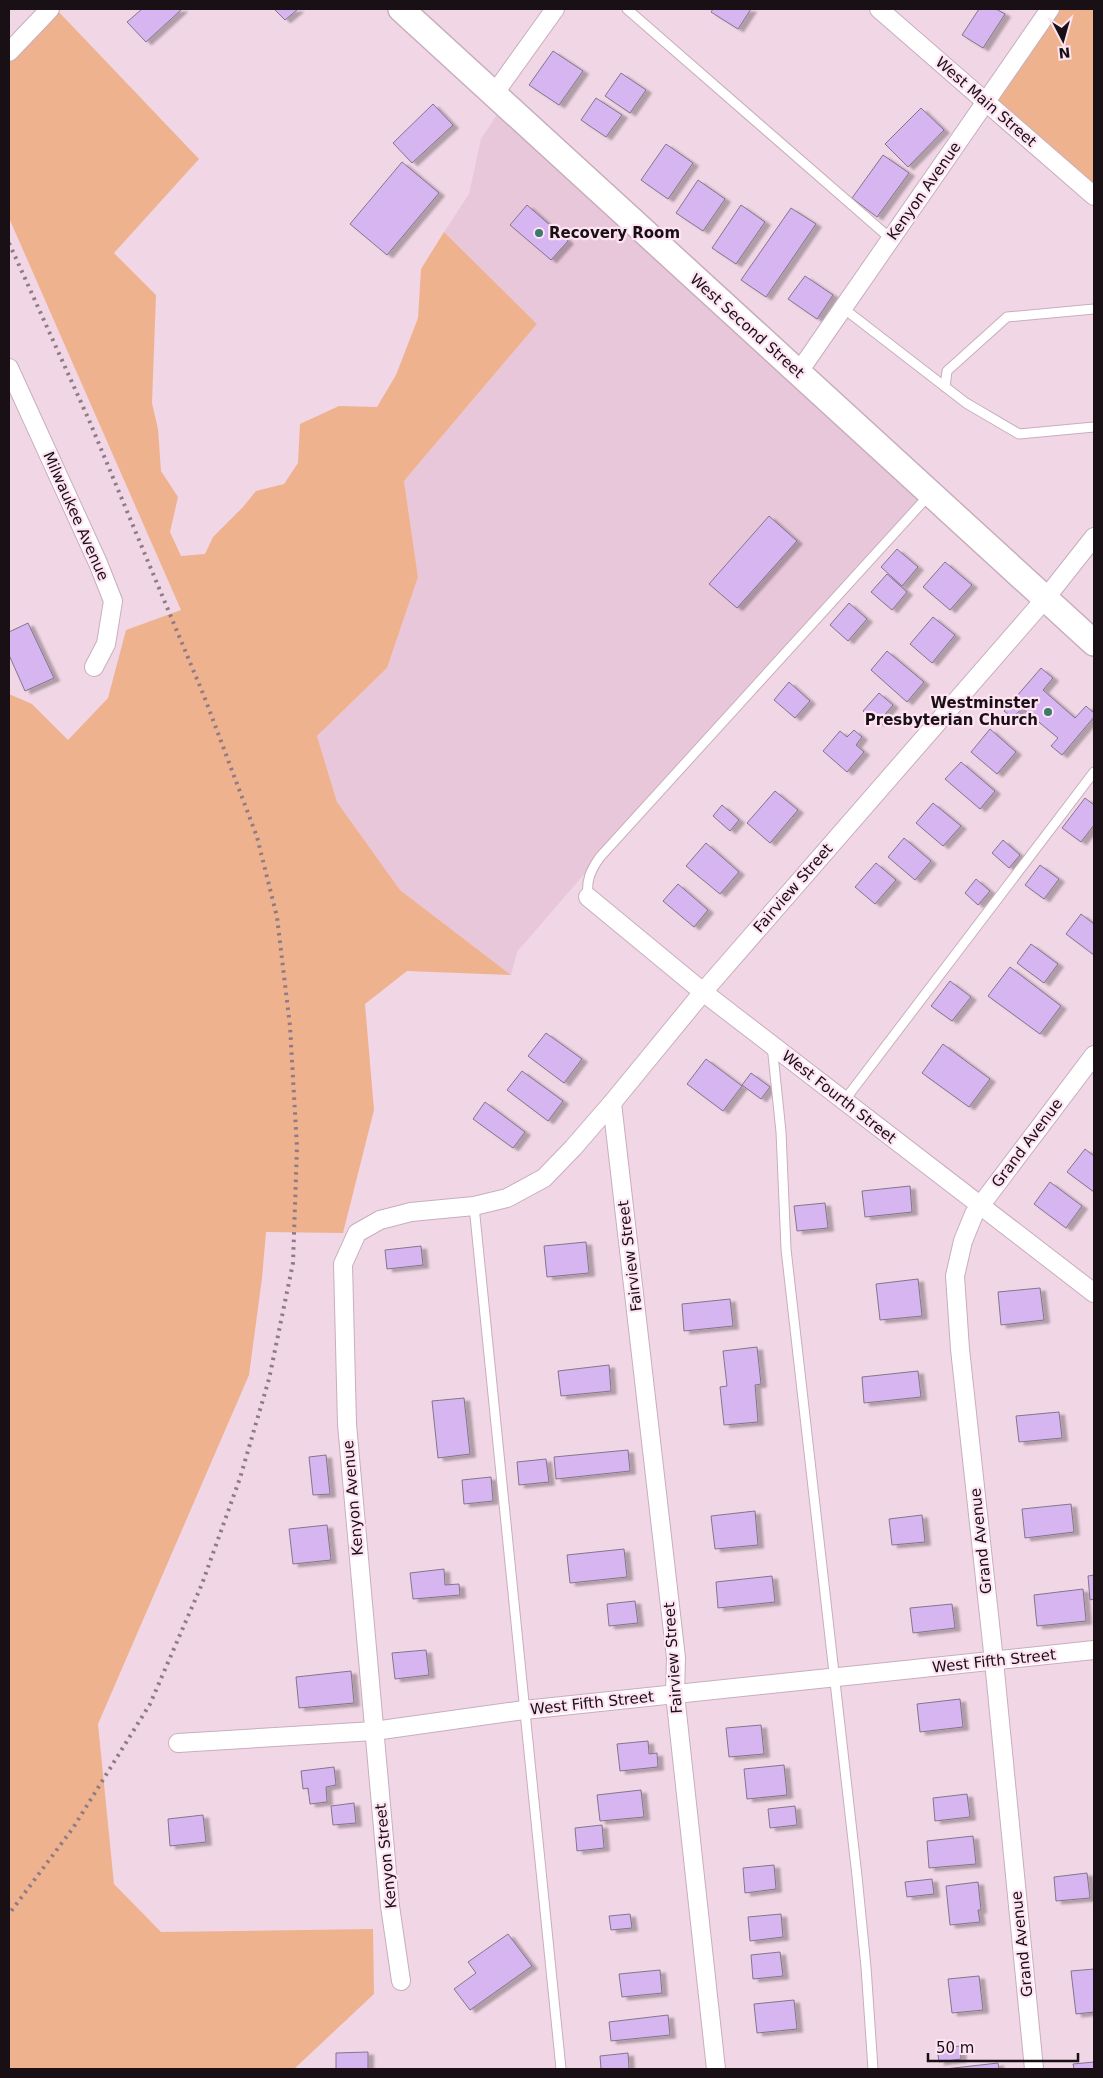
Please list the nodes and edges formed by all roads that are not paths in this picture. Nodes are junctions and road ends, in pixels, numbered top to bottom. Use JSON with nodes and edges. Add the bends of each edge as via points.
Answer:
{"nodes":[{"id":1,"x":50,"y":9,"type":"edge"},
{"id":2,"x":401,"y":9,"type":"edge"},
{"id":3,"x":555,"y":9,"type":"edge"},
{"id":4,"x":628,"y":9,"type":"edge"},
{"id":5,"x":879,"y":9,"type":"edge"},
{"id":6,"x":1050,"y":9,"type":"edge"},
{"id":7,"x":9,"y":52,"type":"edge"},
{"id":8,"x":494,"y":94,"type":"junction"},
{"id":9,"x":986,"y":102,"type":"junction"},
{"id":10,"x":1094,"y":196,"type":"edge"},
{"id":11,"x":891,"y":239,"type":"junction"},
{"id":12,"x":843,"y":308,"type":"junction"},
{"id":13,"x":1094,"y":309,"type":"edge"},
{"id":14,"x":9,"y":368,"type":"edge"},
{"id":15,"x":798,"y":373,"type":"junction"},
{"id":16,"x":945,"y":387,"type":"junction"},
{"id":17,"x":1094,"y":427,"type":"edge"},
{"id":18,"x":930,"y":493,"type":"junction"},
{"id":19,"x":1094,"y":537,"type":"edge"},
{"id":20,"x":1045,"y":599,"type":"junction"},
{"id":21,"x":1094,"y":643,"type":"edge"},
{"id":22,"x":94,"y":667,"type":"dead end"},
{"id":23,"x":1094,"y":772,"type":"edge"},
{"id":24,"x":588,"y":897,"type":"joint"},
{"id":25,"x":703,"y":992,"type":"junction"},
{"id":26,"x":772,"y":1045,"type":"junction"},
{"id":27,"x":1094,"y":1055,"type":"edge"},
{"id":28,"x":844,"y":1101,"type":"junction"},
{"id":29,"x":612,"y":1103,"type":"junction"},
{"id":30,"x":980,"y":1205,"type":"junction"},
{"id":31,"x":474,"y":1206,"type":"junction"},
{"id":32,"x":1094,"y":1293,"type":"edge"},
{"id":33,"x":1094,"y":1650,"type":"edge"},
{"id":34,"x":994,"y":1661,"type":"junction"},
{"id":35,"x":833,"y":1678,"type":"junction"},
{"id":36,"x":674,"y":1694,"type":"junction"},
{"id":37,"x":524,"y":1710,"type":"junction"},
{"id":38,"x":374,"y":1731,"type":"junction"},
{"id":39,"x":178,"y":1743,"type":"dead end"},
{"id":40,"x":401,"y":1981,"type":"dead end"},
{"id":41,"x":560,"y":2069,"type":"edge"},
{"id":42,"x":716,"y":2069,"type":"edge"},
{"id":43,"x":873,"y":2069,"type":"edge"},
{"id":44,"x":1034,"y":2069,"type":"edge"}],
"edges":[{"from":1,"to":7,"type":"street"},
{"from":2,"to":8,"type":"main road","name":"West Second Street"},
{"from":3,"to":8,"type":"street"},
{"from":4,"to":11,"type":"lane"},
{"from":5,"to":9,"type":"street","name":"West Main Street"},
{"from":6,"to":9,"type":"street","name":"Kenyon Avenue"},
{"from":8,"to":15,"type":"main road","name":"West Second Street"},
{"from":9,"to":10,"type":"street","name":"West Main Street"},
{"from":9,"to":11,"type":"street","name":"Kenyon Avenue"},
{"from":11,"to":12,"type":"street","name":"Kenyon Avenue"},
{"from":12,"to":15,"type":"street","name":"Kenyon Avenue"},
{"from":12,"to":16,"type":"lane"},
{"from":13,"to":16,"type":"lane","via":[[1007,317],[947,371]]},
{"from":14,"to":22,"type":"street","name":"Milwaukee Avenue","via":[[113,601],[106,644]]},
{"from":15,"to":18,"type":"main road","name":"West Second Street"},
{"from":16,"to":17,"type":"lane","via":[[1019,434]]},
{"from":18,"to":20,"type":"main road","name":"West Second Street"},
{"from":18,"to":24,"type":"lane","via":[[600,857],[586,884]]},
{"from":19,"to":20,"type":"street","name":"Fairview Street"},
{"from":20,"to":21,"type":"main road","name":"West Second Street"},
{"from":20,"to":25,"type":"street","name":"Fairview Street"},
{"from":23,"to":28,"type":"lane"},
{"from":24,"to":25,"type":"street","name":"West Fourth Street"},
{"from":25,"to":26,"type":"street","name":"West Fourth Street"},
{"from":25,"to":29,"type":"street","name":"Fairview Street"},
{"from":26,"to":28,"type":"street","name":"West Fourth Street"},
{"from":26,"to":35,"type":"lane","via":[[781,1132],[786,1249]]},
{"from":27,"to":30,"type":"street","name":"Grand Avenue"},
{"from":28,"to":30,"type":"street","name":"West Fourth Street"},
{"from":29,"to":31,"type":"street","via":[[544,1178],[507,1198]]},
{"from":29,"to":36,"type":"street","name":"Fairview Street","via":[[676,1658]]},
{"from":30,"to":32,"type":"street","name":"West Fourth Street"},
{"from":30,"to":34,"type":"street","name":"Grand Avenue","via":[[963,1241],[955,1276]]},
{"from":31,"to":37,"type":"lane"},
{"from":31,"to":38,"type":"street","name":"Kenyon Avenue","via":[[411,1212],[380,1220],[357,1233],[343,1264],[347,1424]]},
{"from":33,"to":34,"type":"street","name":"West Fifth Street"},
{"from":34,"to":35,"type":"street","name":"West Fifth Street"},
{"from":34,"to":44,"type":"street","name":"Grand Avenue"},
{"from":35,"to":36,"type":"street","name":"West Fifth Street"},
{"from":35,"to":43,"type":"lane","via":[[860,1904]]},
{"from":36,"to":37,"type":"street","name":"West Fifth Street"},
{"from":36,"to":42,"type":"street","name":"Fairview Street"},
{"from":37,"to":38,"type":"street","name":"West Fifth Street"},
{"from":37,"to":41,"type":"lane"},
{"from":38,"to":39,"type":"street","name":"West Fifth Street"},
{"from":38,"to":40,"type":"street","name":"Kenyon Street","via":[[390,1906]]}]}
